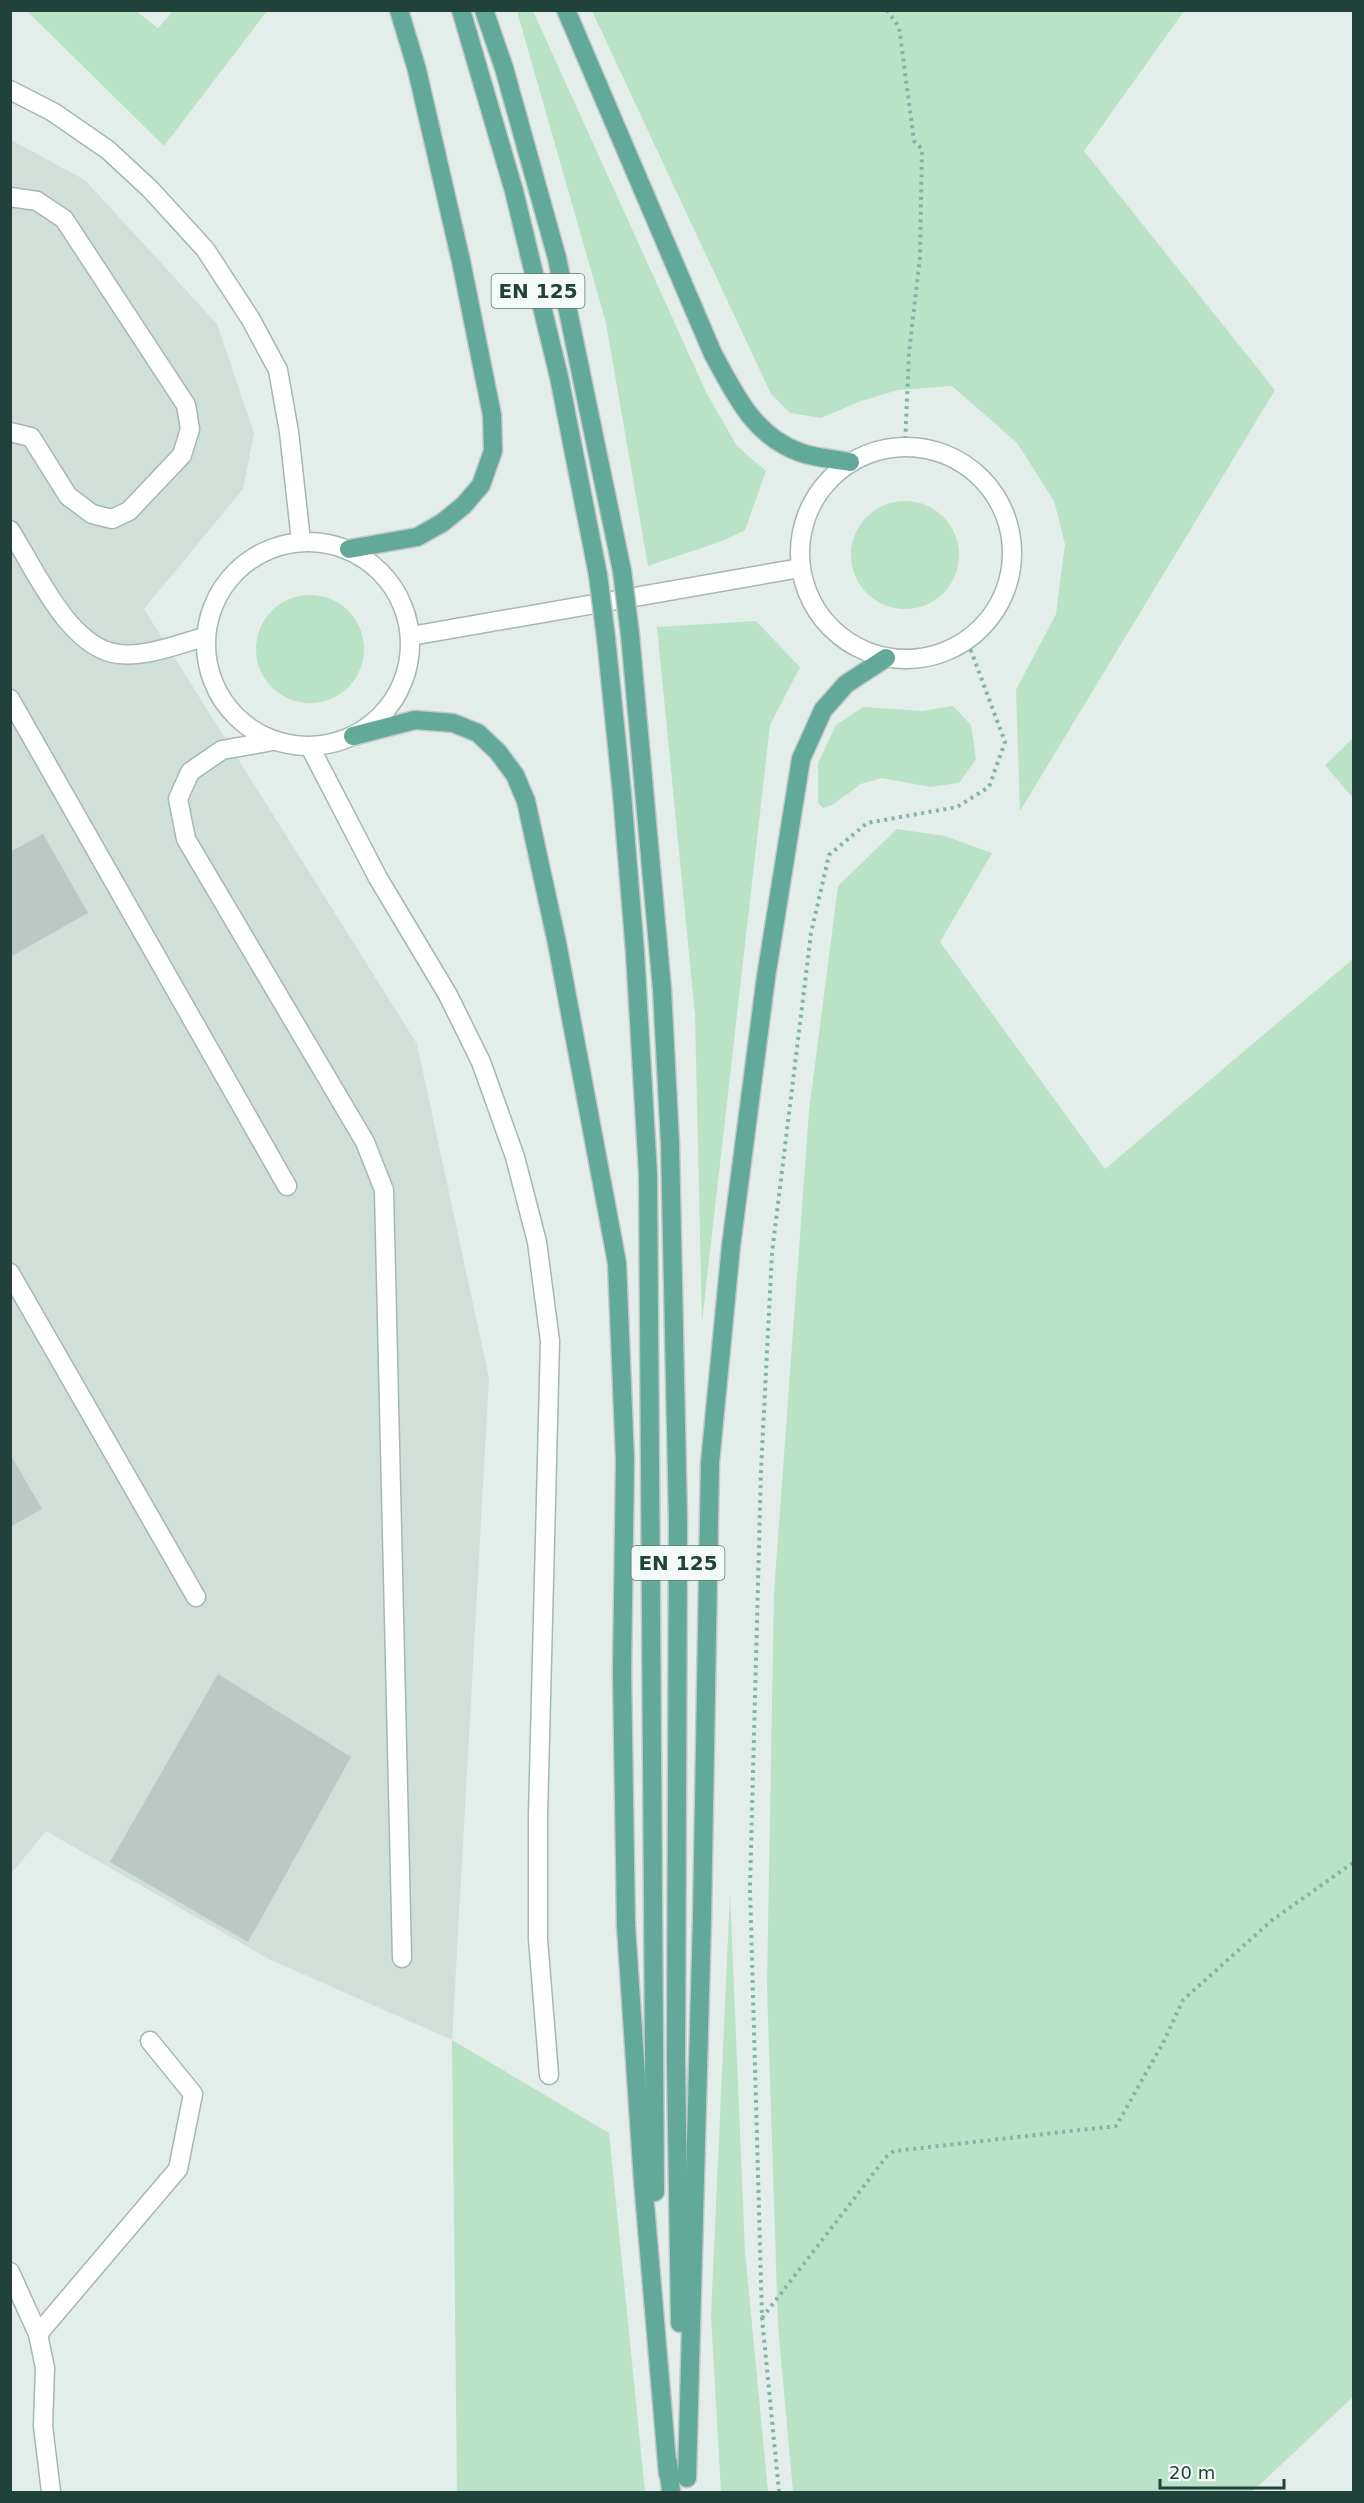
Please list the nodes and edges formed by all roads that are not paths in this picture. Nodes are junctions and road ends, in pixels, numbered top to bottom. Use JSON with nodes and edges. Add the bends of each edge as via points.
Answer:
{"nodes":[{"id":1,"x":399,"y":10,"type":"edge"},
{"id":2,"x":461,"y":10,"type":"edge"},
{"id":3,"x":484,"y":10,"type":"edge"},
{"id":4,"x":566,"y":10,"type":"edge"},
{"id":5,"x":10,"y":90,"type":"edge"},
{"id":6,"x":10,"y":197,"type":"edge"},
{"id":7,"x":10,"y":432,"type":"edge"},
{"id":8,"x":850,"y":462,"type":"junction"},
{"id":9,"x":10,"y":530,"type":"edge"},
{"id":10,"x":301,"y":541,"type":"junction"},
{"id":11,"x":349,"y":549,"type":"junction"},
{"id":12,"x":800,"y":568,"type":"junction"},
{"id":13,"x":411,"y":636,"type":"junction"},
{"id":14,"x":205,"y":637,"type":"junction"},
{"id":15,"x":886,"y":658,"type":"junction"},
{"id":16,"x":10,"y":699,"type":"edge"},
{"id":17,"x":353,"y":736,"type":"junction"},
{"id":18,"x":273,"y":741,"type":"junction"},
{"id":19,"x":310,"y":747,"type":"junction"},
{"id":20,"x":287,"y":1186,"type":"dead end"},
{"id":21,"x":10,"y":1273,"type":"edge"},
{"id":22,"x":196,"y":1597,"type":"dead end"},
{"id":23,"x":402,"y":1958,"type":"dead end"},
{"id":24,"x":150,"y":2041,"type":"dead end"},
{"id":25,"x":549,"y":2075,"type":"dead end"},
{"id":26,"x":10,"y":2272,"type":"edge"},
{"id":27,"x":38,"y":2334,"type":"junction"},
{"id":28,"x":668,"y":2474,"type":"junction"},
{"id":29,"x":688,"y":2485,"type":"edge"},
{"id":30,"x":51,"y":2493,"type":"edge"},
{"id":31,"x":671,"y":2493,"type":"edge"}],
"edges":[{"from":1,"to":11,"type":"main road","via":[[417,70],[461,261],[492,415],[493,451],[481,485],[465,505],[442,523],[417,537]]},
{"from":2,"to":28,"type":"main road","number":"EN 125","bridge":true,"via":[[517,203],[559,377],[598,575],[622,794],[648,1174],[653,2111]]},
{"from":3,"to":29,"type":"main road","number":"EN 125","bridge":true,"via":[[557,258],[622,571],[662,989],[670,1143],[678,1521],[678,2283]]},
{"from":4,"to":8,"type":"main road","via":[[713,354],[741,407],[768,437],[800,453]]},
{"from":5,"to":10,"type":"street","via":[[53,112],[108,150],[150,189],[205,249],[250,318],[278,370]]},
{"from":6,"to":7,"type":"street","via":[[37,201],[64,219],[186,405],[190,429],[182,455],[129,512],[112,519],[92,514],[68,496],[32,437]]},
{"from":8,"to":12,"type":"street","via":[[826,482],[809,508],[800,537]]},
{"from":8,"to":15,"type":"street","via":[[877,450],[905,446],[939,452],[969,466],[992,490],[1007,521],[1013,554],[1007,587],[992,617],[967,640],[942,653],[915,659]]},
{"from":9,"to":14,"type":"street","via":[[70,627],[91,646],[118,654],[140,654]]},
{"from":10,"to":11,"type":"street"},
{"from":10,"to":14,"type":"street","via":[[272,547],[246,561],[225,582],[211,607]]},
{"from":11,"to":13,"type":"street","via":[[373,564],[392,584],[405,609]]},
{"from":12,"to":13,"type":"street"},
{"from":12,"to":15,"type":"street","via":[[810,599],[829,626],[855,647]]},
{"from":13,"to":17,"type":"street","via":[[408,666],[398,695],[378,719]]},
{"from":14,"to":18,"type":"street","via":[[208,670],[222,700],[244,725]]},
{"from":15,"to":29,"type":"main road","via":[[846,684],[823,710],[801,759],[766,977],[730,1246],[710,1463]]},
{"from":16,"to":20,"type":"street"},
{"from":17,"to":19,"type":"street"},
{"from":17,"to":28,"type":"main road","via":[[415,720],[453,723],[478,733],[515,775],[526,801],[557,943],[617,1263],[625,1460],[622,1672],[626,1926]]},
{"from":18,"to":19,"type":"street"},
{"from":18,"to":23,"type":"street","via":[[222,750],[190,772],[178,799],[186,839],[365,1142],[384,1190]]},
{"from":19,"to":25,"type":"street","via":[[378,879],[448,995],[481,1062],[515,1157],[537,1242],[550,1341],[538,1816],[538,1939]]},
{"from":21,"to":22,"type":"street"},
{"from":24,"to":27,"type":"street","via":[[193,2094],[177,2169]]},
{"from":26,"to":27,"type":"street"},
{"from":27,"to":30,"type":"street","via":[[45,2368],[44,2426]]},
{"from":28,"to":31,"type":"main road","number":"EN 125"}]}
